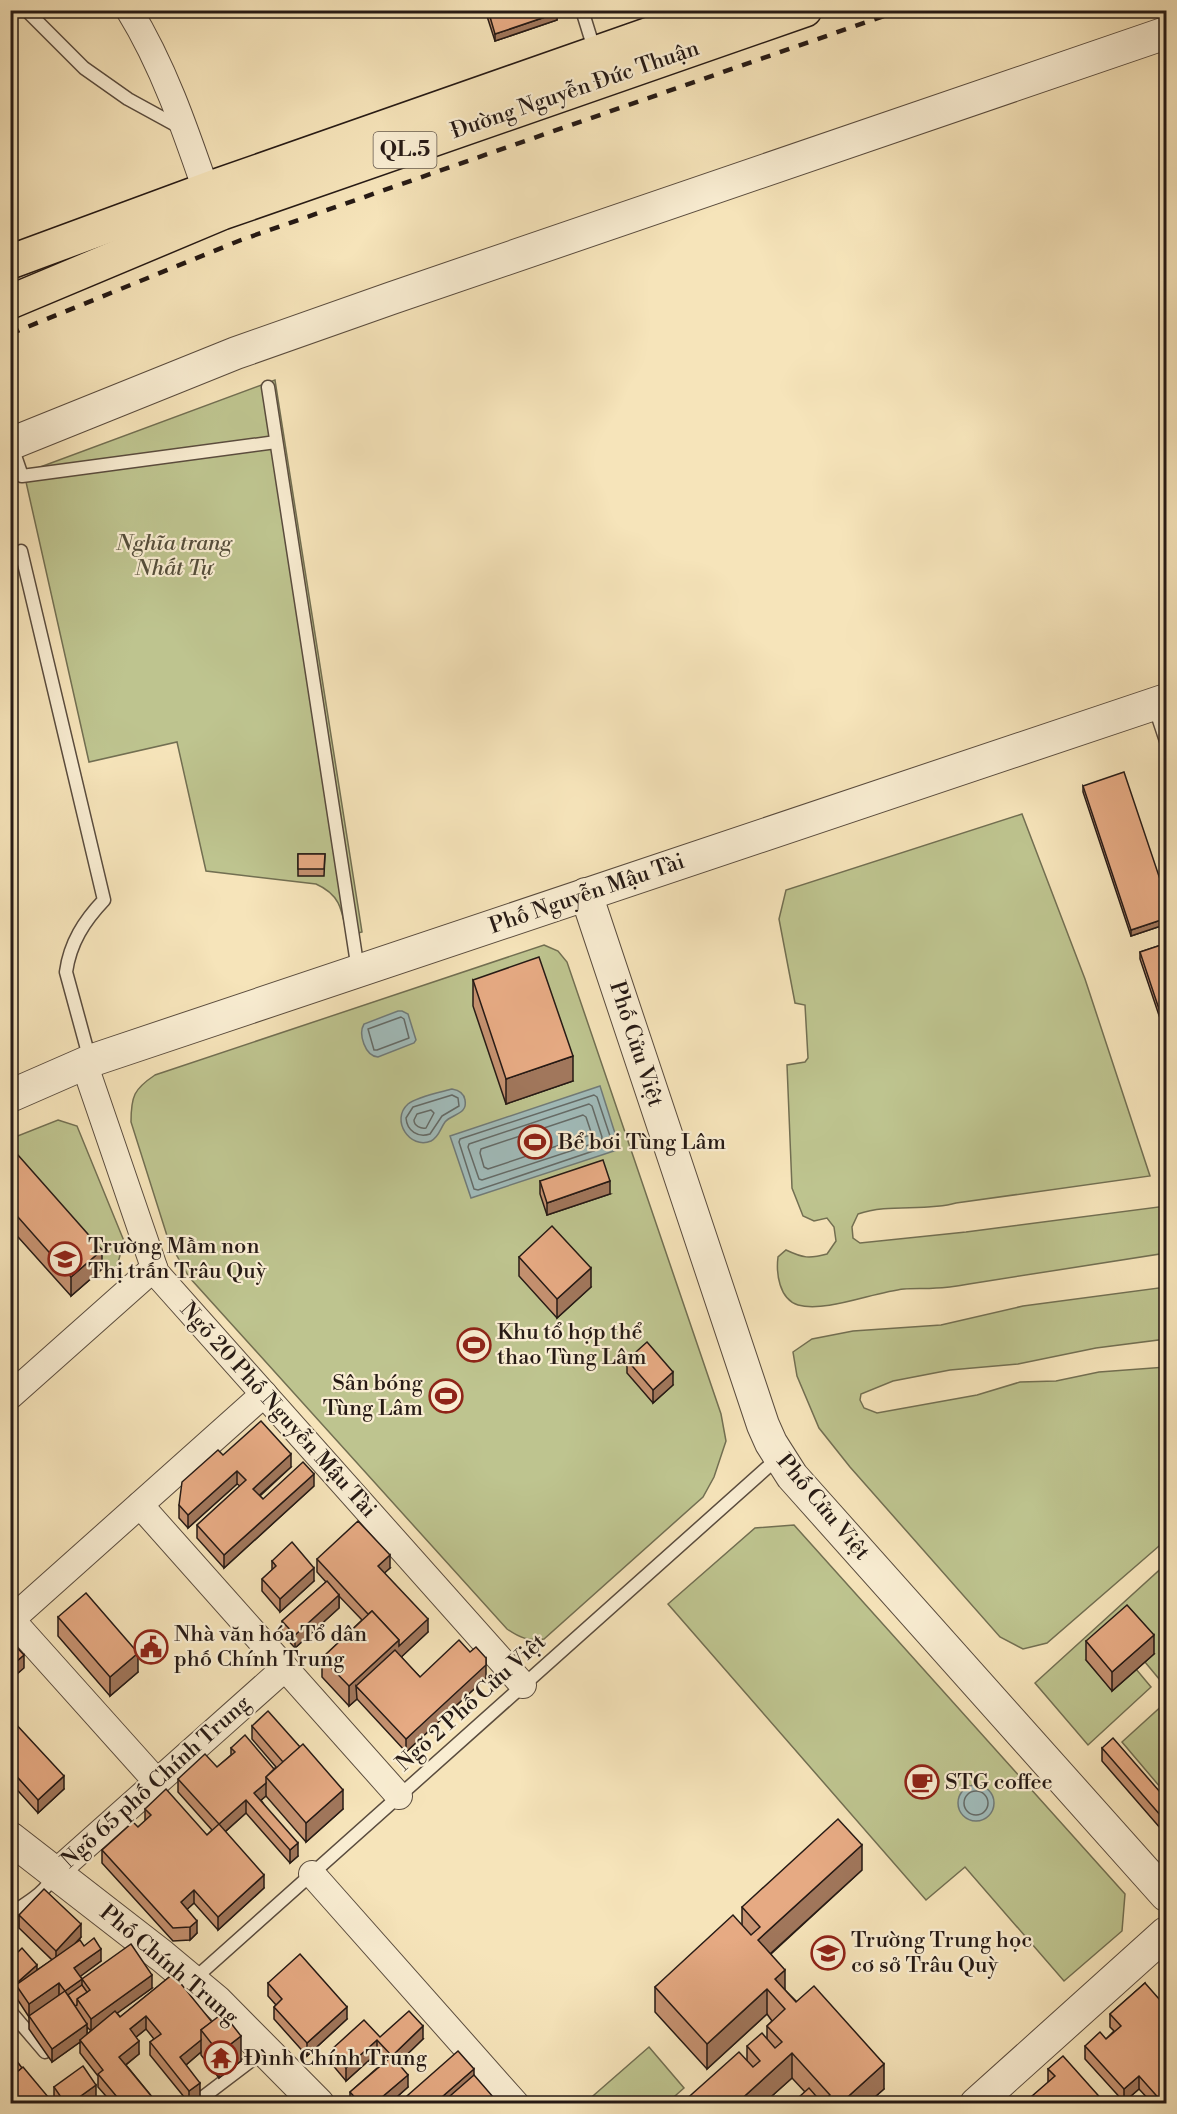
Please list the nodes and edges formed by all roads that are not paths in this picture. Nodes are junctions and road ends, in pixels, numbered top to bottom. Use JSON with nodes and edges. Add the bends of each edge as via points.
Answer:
{"nodes":[{"id":1,"x":26,"y":10,"type":"edge"},
{"id":2,"x":129,"y":10,"type":"edge"},
{"id":3,"x":582,"y":10,"type":"edge"},
{"id":4,"x":718,"y":10,"type":"edge"},
{"id":5,"x":804,"y":10,"type":"edge"},
{"id":6,"x":1167,"y":33,"type":"edge"},
{"id":7,"x":595,"y":53,"type":"junction"},
{"id":8,"x":562,"y":80,"type":"junction"},
{"id":9,"x":185,"y":130,"type":"junction"},
{"id":10,"x":206,"y":190,"type":"junction"},
{"id":11,"x":10,"y":262,"type":"edge"},
{"id":12,"x":10,"y":302,"type":"edge"},
{"id":13,"x":268,"y":387,"type":"dead end"},
{"id":14,"x":276,"y":442,"type":"junction"},
{"id":15,"x":11,"y":444,"type":"edge"},
{"id":16,"x":21,"y":551,"type":"dead end"},
{"id":17,"x":1160,"y":702,"type":"edge"},
{"id":18,"x":1167,"y":741,"type":"edge"},
{"id":19,"x":586,"y":894,"type":"junction"},
{"id":20,"x":358,"y":971,"type":"junction"},
{"id":21,"x":87,"y":1062,"type":"junction"},
{"id":22,"x":10,"y":1096,"type":"edge"},
{"id":23,"x":154,"y":1268,"type":"junction"},
{"id":24,"x":264,"y":1394,"type":"junction"},
{"id":25,"x":10,"y":1396,"type":"edge"},
{"id":26,"x":779,"y":1457,"type":"junction"},
{"id":27,"x":140,"y":1505,"type":"junction"},
{"id":28,"x":11,"y":1618,"type":"edge"},
{"id":29,"x":285,"y":1668,"type":"junction"},
{"id":30,"x":524,"y":1685,"type":"junction"},
{"id":31,"x":157,"y":1782,"type":"junction"},
{"id":32,"x":399,"y":1796,"type":"junction"},
{"id":33,"x":10,"y":1838,"type":"edge"},
{"id":34,"x":55,"y":1873,"type":"junction"},
{"id":35,"x":312,"y":1874,"type":"junction"},
{"id":36,"x":1167,"y":1895,"type":"edge"},
{"id":37,"x":10,"y":1914,"type":"edge"},
{"id":38,"x":1167,"y":1934,"type":"edge"},
{"id":39,"x":192,"y":1981,"type":"junction"},
{"id":40,"x":10,"y":2011,"type":"edge"},
{"id":41,"x":266,"y":2050,"type":"junction"},
{"id":42,"x":45,"y":2052,"type":"edge"},
{"id":43,"x":194,"y":2103,"type":"edge"},
{"id":44,"x":318,"y":2103,"type":"edge"},
{"id":45,"x":516,"y":2103,"type":"edge"},
{"id":46,"x":976,"y":2103,"type":"edge"}],
"edges":[{"from":1,"to":9,"type":"lane","via":[[84,68],[128,99]]},
{"from":2,"to":9,"type":"street"},
{"from":3,"to":7,"type":"lane"},
{"from":4,"to":7,"type":"highway","name":"Đường Nguyễn Đức Thuận","number":"QL.5"},
{"from":5,"to":8,"type":"highway","name":"Đường Nguyễn Đức Thuận","number":"QL.5"},
{"from":6,"to":15,"type":"street","via":[[236,353]]},
{"from":7,"to":8,"type":"highway","name":"Đường Nguyễn Đức Thuận","number":"QL.5"},
{"from":8,"to":10,"type":"highway","name":"Đường Nguyễn Đức Thuận","number":"QL.5"},
{"from":8,"to":12,"type":"highway","name":"Đường Nguyễn Đức Thuận","number":"QL.5","via":[[222,213]]},
{"from":9,"to":10,"type":"street"},
{"from":10,"to":11,"type":"highway","name":"Đường Nguyễn Đức Thuận","number":"QL.5"},
{"from":13,"to":14,"type":"lane"},
{"from":14,"to":15,"type":"lane","via":[[22,476]]},
{"from":14,"to":20,"type":"lane"},
{"from":16,"to":21,"type":"lane","via":[[104,900],[74,940],[66,972]]},
{"from":17,"to":18,"type":"lane"},
{"from":17,"to":19,"type":"street","name":"Phố Nguyễn Mậu Tài"},
{"from":19,"to":20,"type":"street","name":"Phố Nguyễn Mậu Tài"},
{"from":19,"to":26,"type":"street","name":"Phố Cửu Việt","via":[[764,1425]]},
{"from":20,"to":21,"type":"street","name":"Phố Nguyễn Mậu Tài"},
{"from":21,"to":22,"type":"street","name":"Phố Nguyễn Mậu Tài"},
{"from":21,"to":23,"type":"street","name":"Ngõ 20 Phố Nguyễn Mậu Tài"},
{"from":23,"to":24,"type":"street","name":"Ngõ 20 Phố Nguyễn Mậu Tài"},
{"from":23,"to":25,"type":"street"},
{"from":24,"to":27,"type":"street"},
{"from":24,"to":30,"type":"street","name":"Ngõ 20 Phố Nguyễn Mậu Tài"},
{"from":26,"to":30,"type":"lane","name":"Ngõ 2 Phố Cửu Việt"},
{"from":26,"to":36,"type":"street","name":"Phố Cửu Việt"},
{"from":27,"to":28,"type":"street"},
{"from":27,"to":29,"type":"street"},
{"from":28,"to":31,"type":"street"},
{"from":29,"to":31,"type":"street","name":"Ngõ 65 phố Chính Trung"},
{"from":29,"to":32,"type":"street"},
{"from":30,"to":32,"type":"lane","name":"Ngõ 2 Phố Cửu Việt"},
{"from":31,"to":34,"type":"street","name":"Ngõ 65 phố Chính Trung"},
{"from":32,"to":35,"type":"lane","name":"Ngõ 2 Phố Cửu Việt"},
{"from":33,"to":34,"type":"street","name":"Phố Chính Trung"},
{"from":34,"to":37,"type":"lane","via":[[40,1895]]},
{"from":34,"to":39,"type":"street","name":"Phố Chính Trung"},
{"from":35,"to":39,"type":"lane","name":"Ngõ 2 Phố Cửu Việt"},
{"from":35,"to":45,"type":"street"},
{"from":38,"to":46,"type":"street"},
{"from":39,"to":41,"type":"street","name":"Phố Chính Trung"},
{"from":40,"to":42,"type":"lane"},
{"from":41,"to":43,"type":"lane"},
{"from":41,"to":44,"type":"street","name":"Phố Chính Trung"}]}
